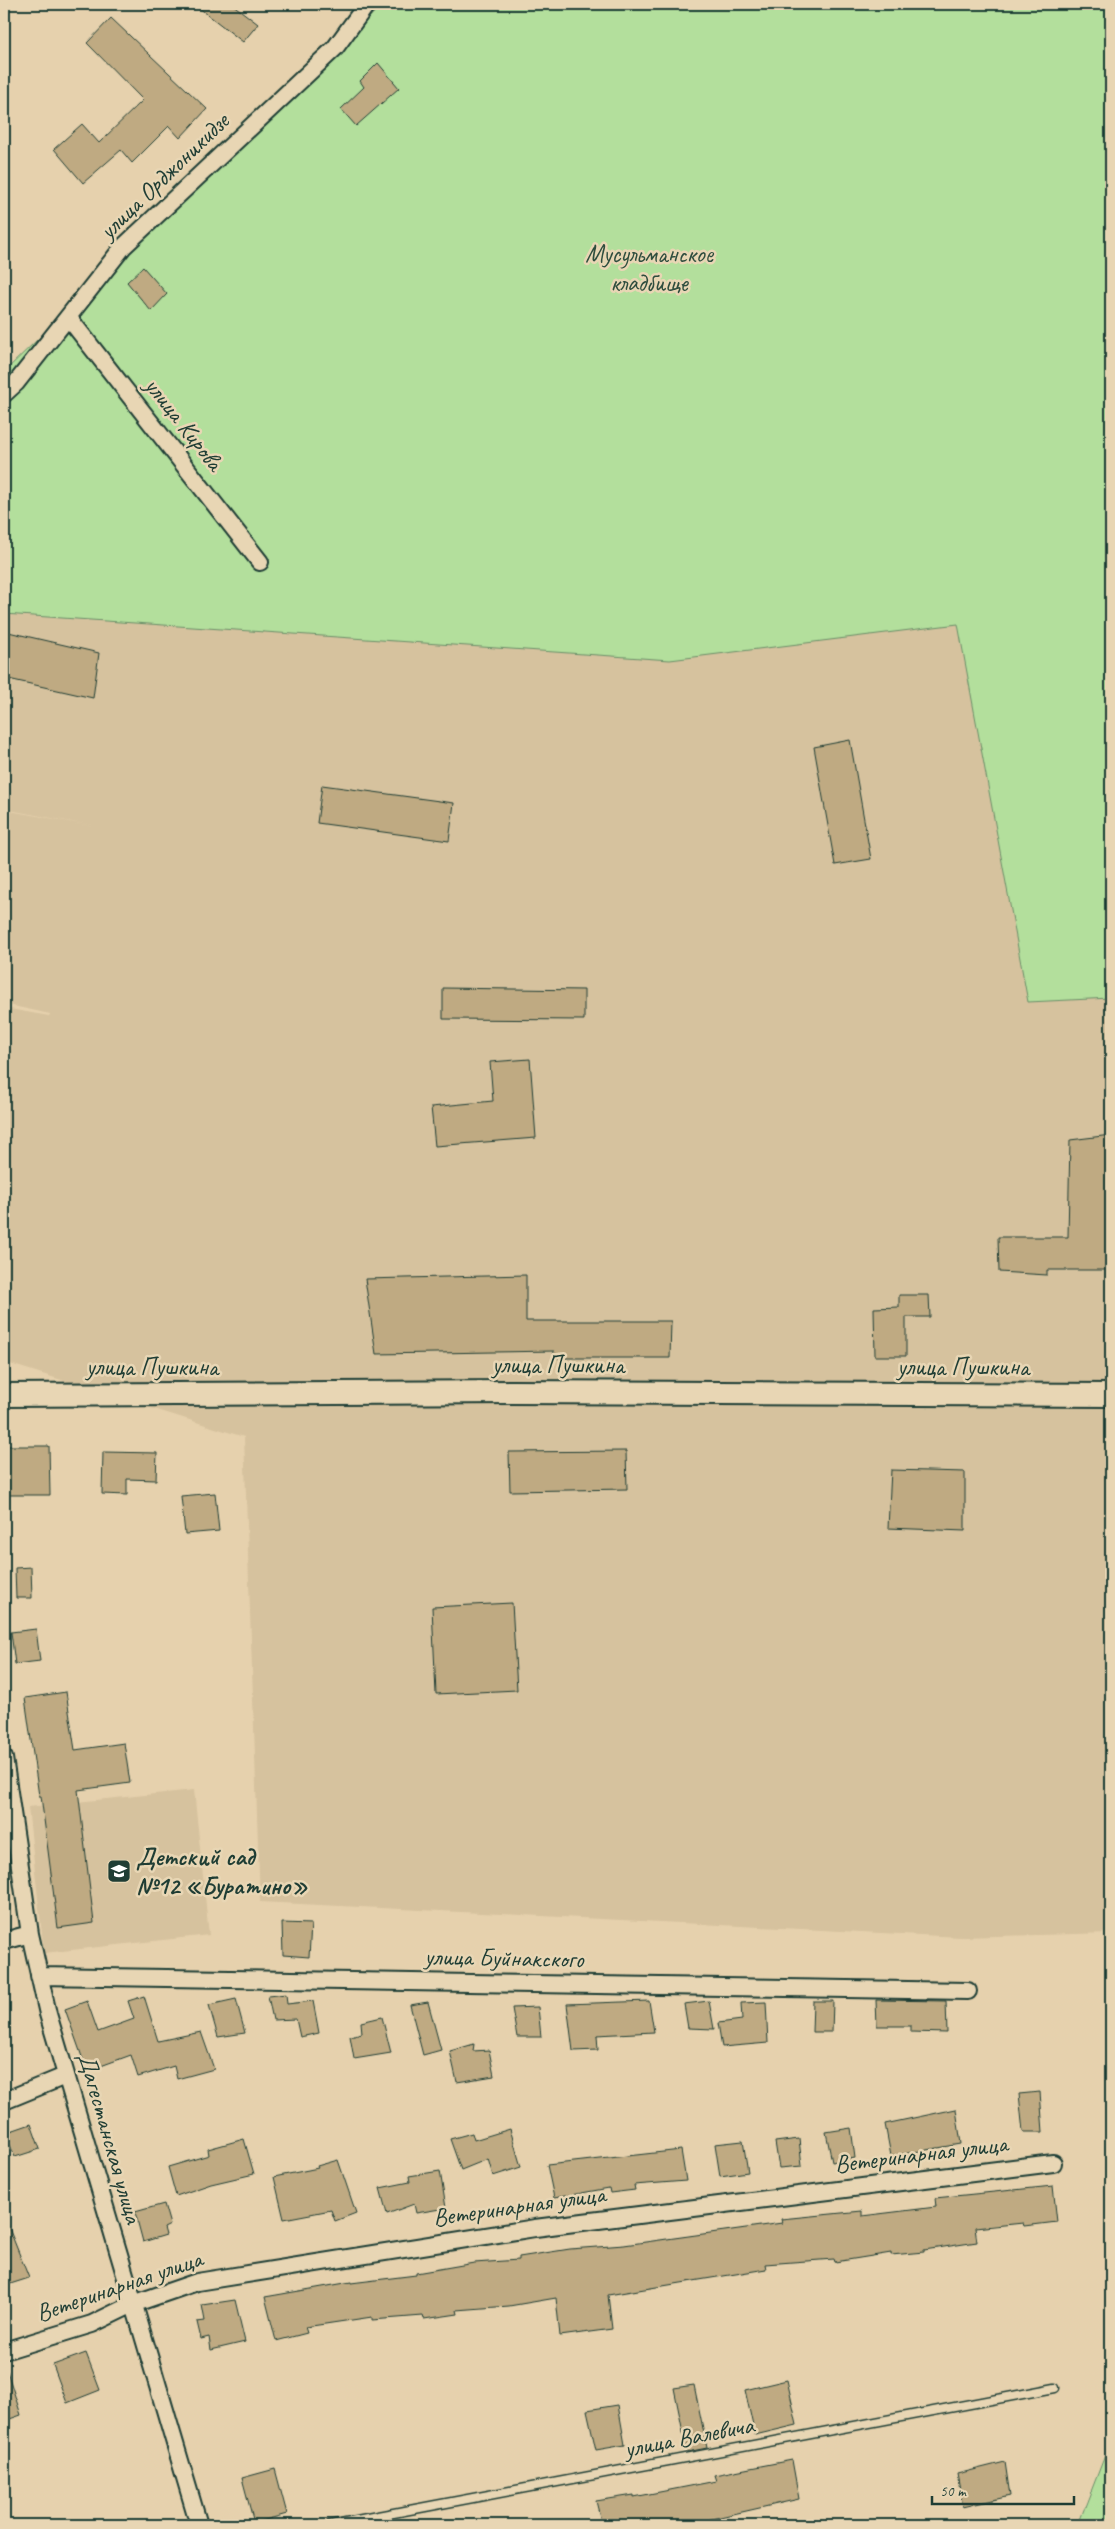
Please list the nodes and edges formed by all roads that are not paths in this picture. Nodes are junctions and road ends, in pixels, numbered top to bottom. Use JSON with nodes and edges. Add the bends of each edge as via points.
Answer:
{"nodes":[{"id":1,"x":368,"y":4,"type":"edge"},
{"id":2,"x":68,"y":317,"type":"junction"},
{"id":3,"x":4,"y":394,"type":"edge"},
{"id":4,"x":260,"y":562,"type":"dead end"},
{"id":5,"x":4,"y":1395,"type":"edge"},
{"id":6,"x":1111,"y":1395,"type":"edge"},
{"id":7,"x":4,"y":1758,"type":"edge"},
{"id":8,"x":30,"y":1934,"type":"junction"},
{"id":9,"x":4,"y":1942,"type":"edge"},
{"id":10,"x":39,"y":1976,"type":"junction"},
{"id":11,"x":968,"y":1991,"type":"dead end"},
{"id":12,"x":65,"y":2076,"type":"junction"},
{"id":13,"x":4,"y":2101,"type":"edge"},
{"id":14,"x":1053,"y":2163,"type":"dead end"},
{"id":15,"x":133,"y":2304,"type":"junction"},
{"id":16,"x":4,"y":2351,"type":"edge"},
{"id":17,"x":1055,"y":2388,"type":"dead end"},
{"id":18,"x":199,"y":2525,"type":"edge"},
{"id":19,"x":330,"y":2525,"type":"edge"}],
"edges":[{"from":1,"to":2,"type":"street","name":"улица Орджоникидзе","via":[[335,48],[123,247]]},
{"from":2,"to":3,"type":"street","name":"улица Орджоникидзе"},
{"from":2,"to":4,"type":"street","name":"улица Кирова"},
{"from":5,"to":6,"type":"street","name":"улица Пушкина","via":[[513,1392]]},
{"from":7,"to":8,"type":"street","name":"Дагестанская улица"},
{"from":8,"to":9,"type":"street"},
{"from":8,"to":10,"type":"street","name":"Дагестанская улица"},
{"from":10,"to":11,"type":"street","name":"улица Буйнакского"},
{"from":10,"to":12,"type":"street","name":"Дагестанская улица"},
{"from":12,"to":13,"type":"street"},
{"from":12,"to":15,"type":"street","name":"Дагестанская улица"},
{"from":14,"to":15,"type":"street","name":"Ветеринарная улица","via":[[535,2228],[197,2282]]},
{"from":15,"to":16,"type":"street","name":"Ветеринарная улица","via":[[92,2324]]},
{"from":15,"to":18,"type":"street","name":"Дагестанская улица"},
{"from":17,"to":19,"type":"lane","name":"улица Валевича"}]}
